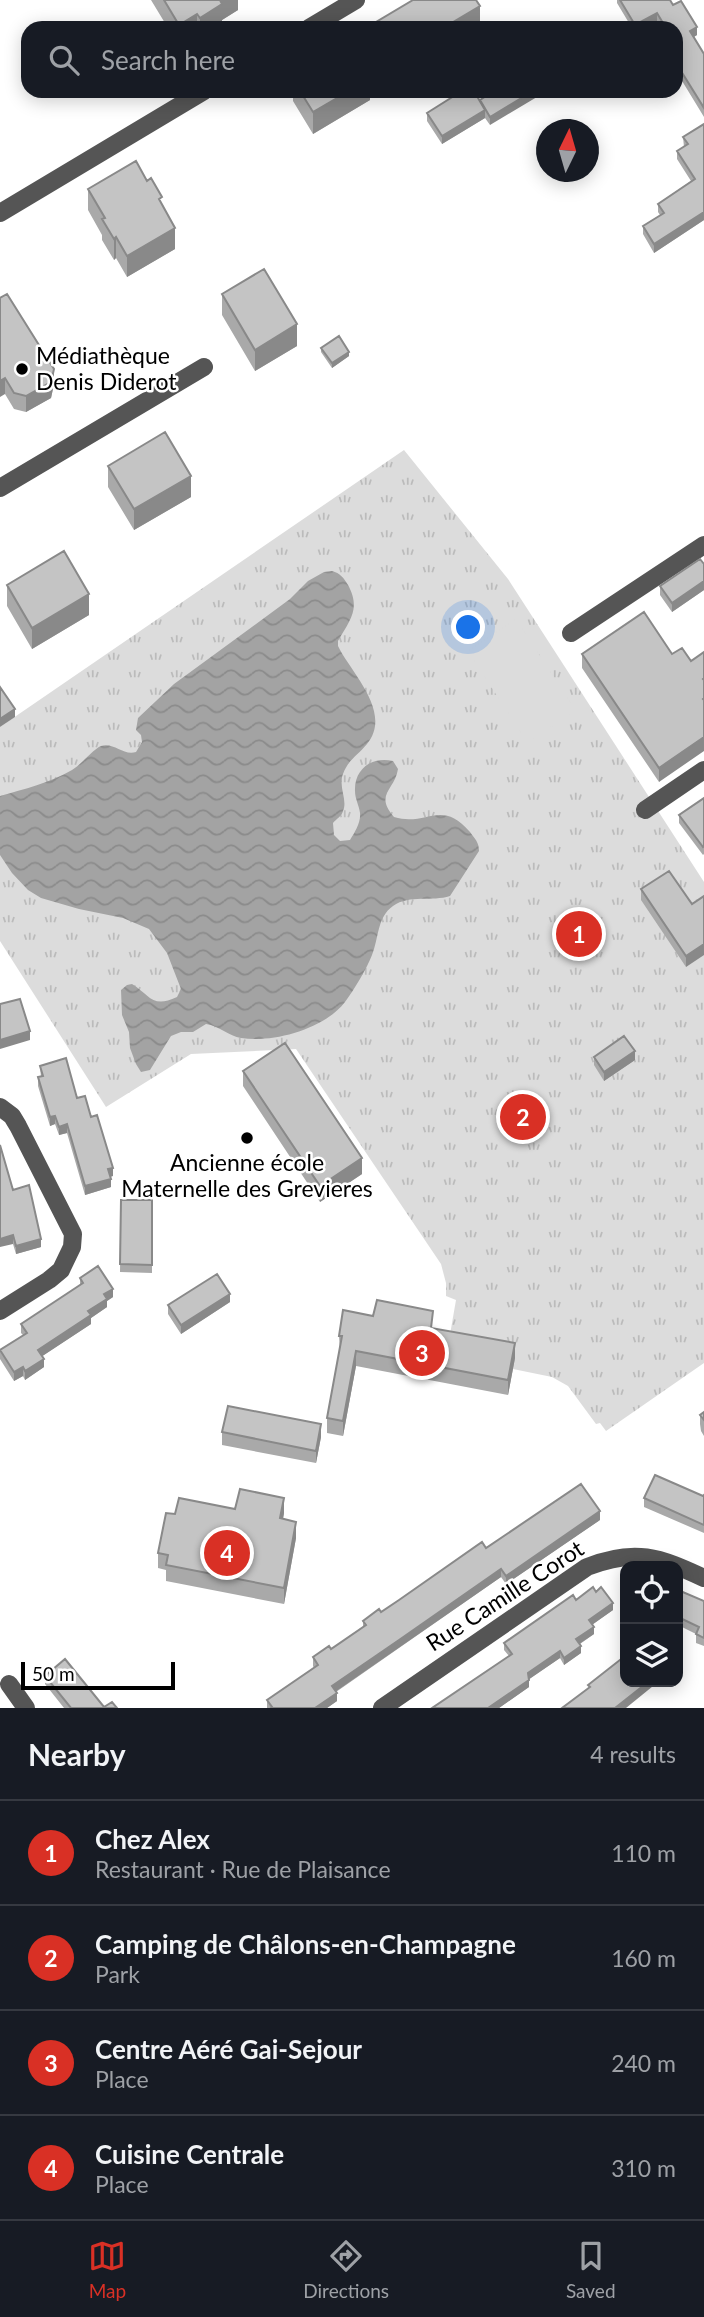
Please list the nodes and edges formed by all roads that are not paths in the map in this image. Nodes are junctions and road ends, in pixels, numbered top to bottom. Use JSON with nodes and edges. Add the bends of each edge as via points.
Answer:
{"nodes":[{"id":1,"x":356,"y":0,"type":"edge"},
{"id":2,"x":321,"y":21,"type":"edge"},
{"id":3,"x":192,"y":98,"type":"edge"},
{"id":4,"x":0,"y":213,"type":"edge"},
{"id":5,"x":204,"y":367,"type":"dead end"},
{"id":6,"x":0,"y":488,"type":"edge"},
{"id":7,"x":704,"y":545,"type":"edge"},
{"id":8,"x":571,"y":633,"type":"dead end"},
{"id":9,"x":704,"y":770,"type":"edge"},
{"id":10,"x":645,"y":810,"type":"dead end"},
{"id":11,"x":0,"y":1107,"type":"edge"},
{"id":12,"x":0,"y":1311,"type":"edge"},
{"id":13,"x":704,"y":1578,"type":"edge"},
{"id":14,"x":9,"y":1684,"type":"dead end"},
{"id":15,"x":26,"y":1708,"type":"edge"},
{"id":16,"x":382,"y":1708,"type":"edge"}],
"edges":[{"from":1,"to":2,"type":"street"},
{"from":3,"to":4,"type":"street"},
{"from":5,"to":6,"type":"street"},
{"from":7,"to":8,"type":"street"},
{"from":9,"to":10,"type":"street"},
{"from":11,"to":12,"type":"street","via":[[18,1126],[72,1234],[69,1258],[61,1270]]},
{"from":13,"to":16,"type":"street","name":"Rue Camille Corot","via":[[645,1555],[616,1557],[587,1567]]},
{"from":14,"to":15,"type":"street"}]}
